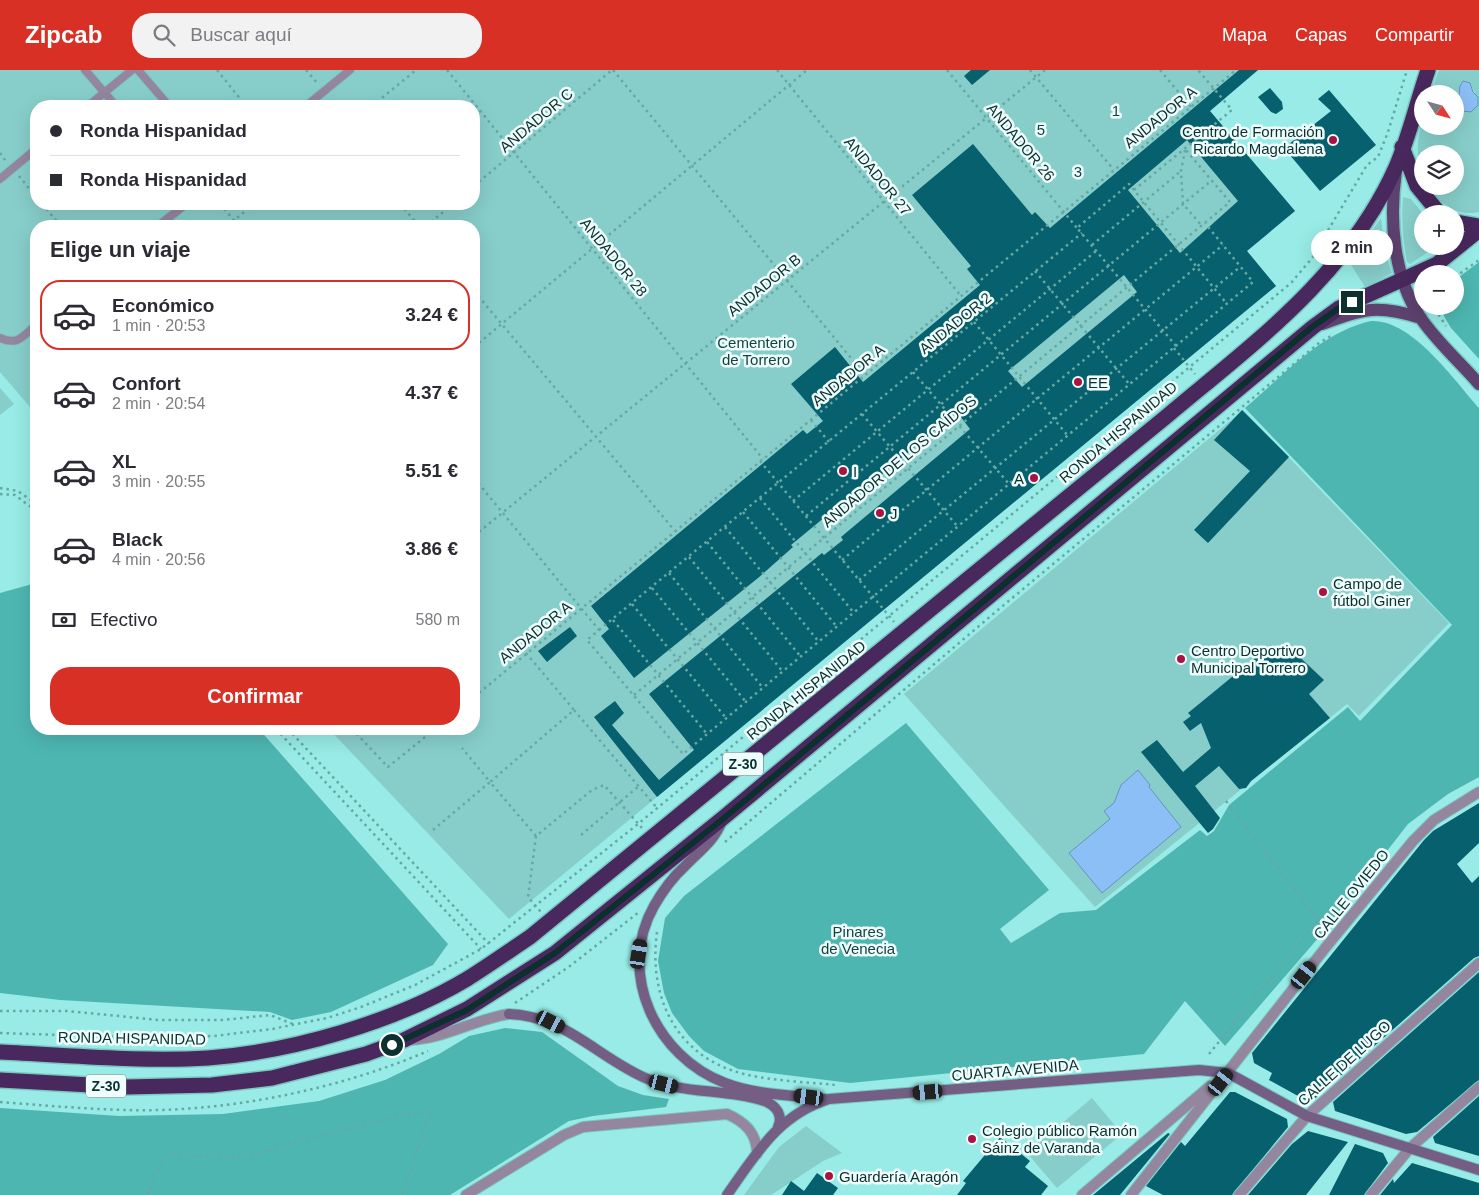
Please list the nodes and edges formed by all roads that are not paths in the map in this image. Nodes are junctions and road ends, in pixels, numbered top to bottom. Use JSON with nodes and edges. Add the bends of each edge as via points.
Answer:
{"nodes":[{"id":1,"x":85,"y":70,"type":"edge"},
{"id":2,"x":132,"y":70,"type":"edge"},
{"id":3,"x":138,"y":70,"type":"edge"},
{"id":4,"x":350,"y":70,"type":"edge"},
{"id":5,"x":1428,"y":70,"type":"edge"},
{"id":6,"x":104,"y":93,"type":"junction"},
{"id":7,"x":95,"y":100,"type":"edge"},
{"id":8,"x":110,"y":100,"type":"edge"},
{"id":9,"x":164,"y":100,"type":"edge"},
{"id":10,"x":313,"y":100,"type":"edge"},
{"id":11,"x":1402,"y":148,"type":"junction"},
{"id":12,"x":30,"y":154,"type":"edge"},
{"id":13,"x":1396,"y":166,"type":"junction"},
{"id":14,"x":0,"y":178,"type":"edge"},
{"id":15,"x":1432,"y":205,"type":"edge"},
{"id":16,"x":178,"y":210,"type":"edge"},
{"id":17,"x":166,"y":220,"type":"edge"},
{"id":18,"x":1464,"y":224,"type":"edge"},
{"id":19,"x":1479,"y":226,"type":"edge"},
{"id":20,"x":1479,"y":230,"type":"edge"},
{"id":21,"x":1404,"y":280,"type":"junction"},
{"id":22,"x":1421,"y":318,"type":"junction"},
{"id":23,"x":1312,"y":327,"type":"junction"},
{"id":24,"x":30,"y":330,"type":"edge"},
{"id":25,"x":0,"y":338,"type":"edge"},
{"id":26,"x":1479,"y":384,"type":"edge"},
{"id":27,"x":1479,"y":792,"type":"edge"},
{"id":28,"x":724,"y":818,"type":"junction"},
{"id":29,"x":1479,"y":963,"type":"edge"},
{"id":30,"x":404,"y":1040,"type":"junction"},
{"id":31,"x":0,"y":1052,"type":"edge"},
{"id":32,"x":1228,"y":1073,"type":"junction"},
{"id":33,"x":0,"y":1080,"type":"edge"},
{"id":34,"x":1210,"y":1086,"type":"dead end"},
{"id":35,"x":1479,"y":1087,"type":"edge"},
{"id":36,"x":829,"y":1099,"type":"junction"},
{"id":37,"x":1307,"y":1116,"type":"junction"},
{"id":38,"x":778,"y":1127,"type":"junction"},
{"id":39,"x":1410,"y":1148,"type":"junction"},
{"id":40,"x":757,"y":1154,"type":"junction"},
{"id":41,"x":1479,"y":1170,"type":"edge"},
{"id":42,"x":466,"y":1195,"type":"edge"},
{"id":43,"x":727,"y":1195,"type":"edge"},
{"id":44,"x":1082,"y":1195,"type":"edge"},
{"id":45,"x":1131,"y":1195,"type":"edge"},
{"id":46,"x":1239,"y":1195,"type":"edge"},
{"id":47,"x":1371,"y":1195,"type":"edge"}],
"edges":[{"from":1,"to":6,"type":"lane"},
{"from":2,"to":6,"type":"lane"},
{"from":3,"to":9,"type":"lane"},
{"from":4,"to":10,"type":"lane"},
{"from":5,"to":11,"type":"highway","name":"RONDA HISPANIDAD","number":"Z-30"},
{"from":6,"to":7,"type":"lane"},
{"from":6,"to":8,"type":"lane"},
{"from":11,"to":13,"type":"highway","name":"RONDA HISPANIDAD","number":"Z-30"},
{"from":11,"to":15,"type":"highway","via":[[1416,186]]},
{"from":12,"to":14,"type":"lane"},
{"from":13,"to":21,"type":"main road","via":[[1393,229]]},
{"from":13,"to":31,"type":"highway","name":"RONDA HISPANIDAD","number":"Z-30","via":[[1360,230],[1321,281],[1272,328],[550,922],[465,980],[364,1026],[264,1050],[193,1058]]},
{"from":16,"to":17,"type":"lane"},
{"from":18,"to":19,"type":"highway"},
{"from":20,"to":21,"type":"highway","number":"Z-30","via":[[1449,256]]},
{"from":21,"to":22,"type":"main road"},
{"from":21,"to":23,"type":"highway","number":"Z-30","via":[[1339,308]]},
{"from":22,"to":23,"type":"main road","via":[[1391,310],[1368,309]]},
{"from":22,"to":26,"type":"main road"},
{"from":23,"to":28,"type":"highway","number":"Z-30"},
{"from":24,"to":25,"type":"lane","via":[[16,341]]},
{"from":27,"to":32,"type":"street","name":"CALLE OVIEDO","via":[[1444,812],[1424,829],[1333,938]]},
{"from":28,"to":30,"type":"highway","number":"Z-30","via":[[534,967],[467,1010]]},
{"from":28,"to":36,"type":"street","via":[[713,839],[677,874],[654,905],[648,919],[639,954],[642,990],[648,1009],[672,1048],[713,1078],[750,1090]]},
{"from":29,"to":37,"type":"street","name":"CALLE DE LUGO"},
{"from":30,"to":33,"type":"highway","number":"Z-30","via":[[366,1054],[272,1078],[212,1085],[127,1087]]},
{"from":30,"to":38,"type":"street","via":[[428,1038],[509,1014],[536,1017],[566,1029],[606,1057],[645,1078],[681,1089],[767,1102],[779,1114]]},
{"from":32,"to":36,"type":"street","name":"CUARTA AVENIDA","via":[[1199,1070]]},
{"from":32,"to":37,"type":"street"},
{"from":32,"to":45,"type":"street","name":"CALLE OVIEDO"},
{"from":34,"to":44,"type":"street"},
{"from":35,"to":39,"type":"street"},
{"from":36,"to":38,"type":"street","name":"CUARTA AVENIDA","via":[[799,1112]]},
{"from":37,"to":39,"type":"street"},
{"from":37,"to":46,"type":"street","name":"CALLE DE LUGO"},
{"from":38,"to":40,"type":"street","name":"CUARTA AVENIDA"},
{"from":39,"to":41,"type":"street"},
{"from":39,"to":47,"type":"street"},
{"from":40,"to":42,"type":"street","via":[[755,1137],[748,1127],[727,1114],[589,1125],[564,1135]]},
{"from":40,"to":43,"type":"street","name":"CUARTA AVENIDA"}]}
